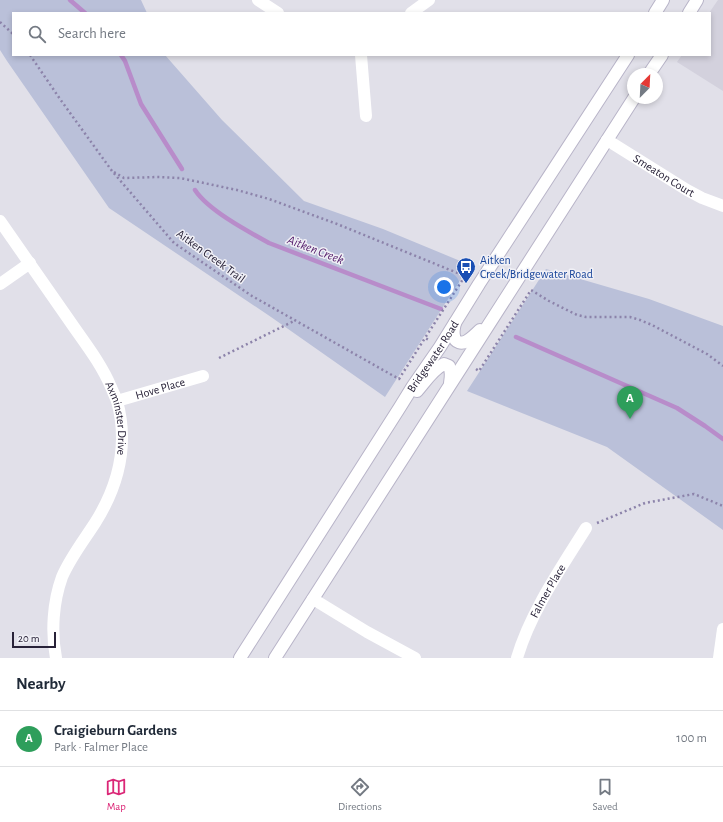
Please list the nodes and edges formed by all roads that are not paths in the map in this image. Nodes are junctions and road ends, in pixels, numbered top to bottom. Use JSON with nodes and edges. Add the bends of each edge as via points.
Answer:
{"nodes":[{"id":1,"x":258,"y":0,"type":"edge"},
{"id":2,"x":429,"y":0,"type":"edge"},
{"id":3,"x":663,"y":0,"type":"edge"},
{"id":4,"x":697,"y":0,"type":"edge"},
{"id":5,"x":276,"y":12,"type":"edge"},
{"id":6,"x":411,"y":12,"type":"edge"},
{"id":7,"x":656,"y":12,"type":"edge"},
{"id":8,"x":689,"y":12,"type":"edge"},
{"id":9,"x":361,"y":56,"type":"edge"},
{"id":10,"x":627,"y":56,"type":"edge"},
{"id":11,"x":661,"y":56,"type":"edge"},
{"id":12,"x":653,"y":68,"type":"edge"},
{"id":13,"x":630,"y":104,"type":"edge"},
{"id":14,"x":366,"y":116,"type":"dead end"},
{"id":15,"x":607,"y":140,"type":"junction"},
{"id":16,"x":723,"y":206,"type":"edge"},
{"id":17,"x":0,"y":221,"type":"edge"},
{"id":18,"x":30,"y":264,"type":"junction"},
{"id":19,"x":0,"y":284,"type":"edge"},
{"id":20,"x":456,"y":320,"type":"junction"},
{"id":21,"x":491,"y":320,"type":"junction"},
{"id":22,"x":203,"y":376,"type":"dead end"},
{"id":23,"x":450,"y":384,"type":"junction"},
{"id":24,"x":117,"y":400,"type":"junction"},
{"id":25,"x":393,"y":419,"type":"junction"},
{"id":26,"x":586,"y":528,"type":"road end"},
{"id":27,"x":313,"y":599,"type":"junction"},
{"id":28,"x":723,"y":629,"type":"edge"},
{"id":29,"x":56,"y":658,"type":"edge"},
{"id":30,"x":240,"y":658,"type":"edge"},
{"id":31,"x":275,"y":658,"type":"edge"},
{"id":32,"x":415,"y":658,"type":"edge"},
{"id":33,"x":517,"y":658,"type":"edge"},
{"id":34,"x":719,"y":658,"type":"edge"}],
"edges":[{"from":1,"to":5,"type":"street"},
{"from":2,"to":6,"type":"street"},
{"from":3,"to":7,"type":"street"},
{"from":4,"to":8,"type":"street"},
{"from":9,"to":14,"type":"street"},
{"from":10,"to":20,"type":"street","name":"Bridgewater Road"},
{"from":11,"to":12,"type":"street"},
{"from":13,"to":15,"type":"street"},
{"from":15,"to":16,"type":"street","name":"Smeaton Court","via":[[687,190]]},
{"from":15,"to":21,"type":"street"},
{"from":17,"to":18,"type":"street","name":"Axminster Drive"},
{"from":18,"to":19,"type":"street"},
{"from":18,"to":24,"type":"street","name":"Axminster Drive","via":[[90,350]]},
{"from":20,"to":21,"type":"street","via":[[454,337],[456,341],[465,342]]},
{"from":20,"to":25,"type":"street","name":"Bridgewater Road"},
{"from":21,"to":23,"type":"street"},
{"from":22,"to":24,"type":"street","name":"Hove Place"},
{"from":23,"to":25,"type":"street","via":[[451,369],[444,364],[440,365]]},
{"from":23,"to":27,"type":"street"},
{"from":24,"to":29,"type":"street","name":"Axminster Drive","via":[[122,444],[120,466],[107,503],[62,578],[54,615]]},
{"from":25,"to":30,"type":"street","name":"Bridgewater Road"},
{"from":26,"to":33,"type":"street","name":"Falmer Place","via":[[530,623]]},
{"from":27,"to":31,"type":"street"},
{"from":27,"to":32,"type":"street"},
{"from":28,"to":34,"type":"street"}]}
